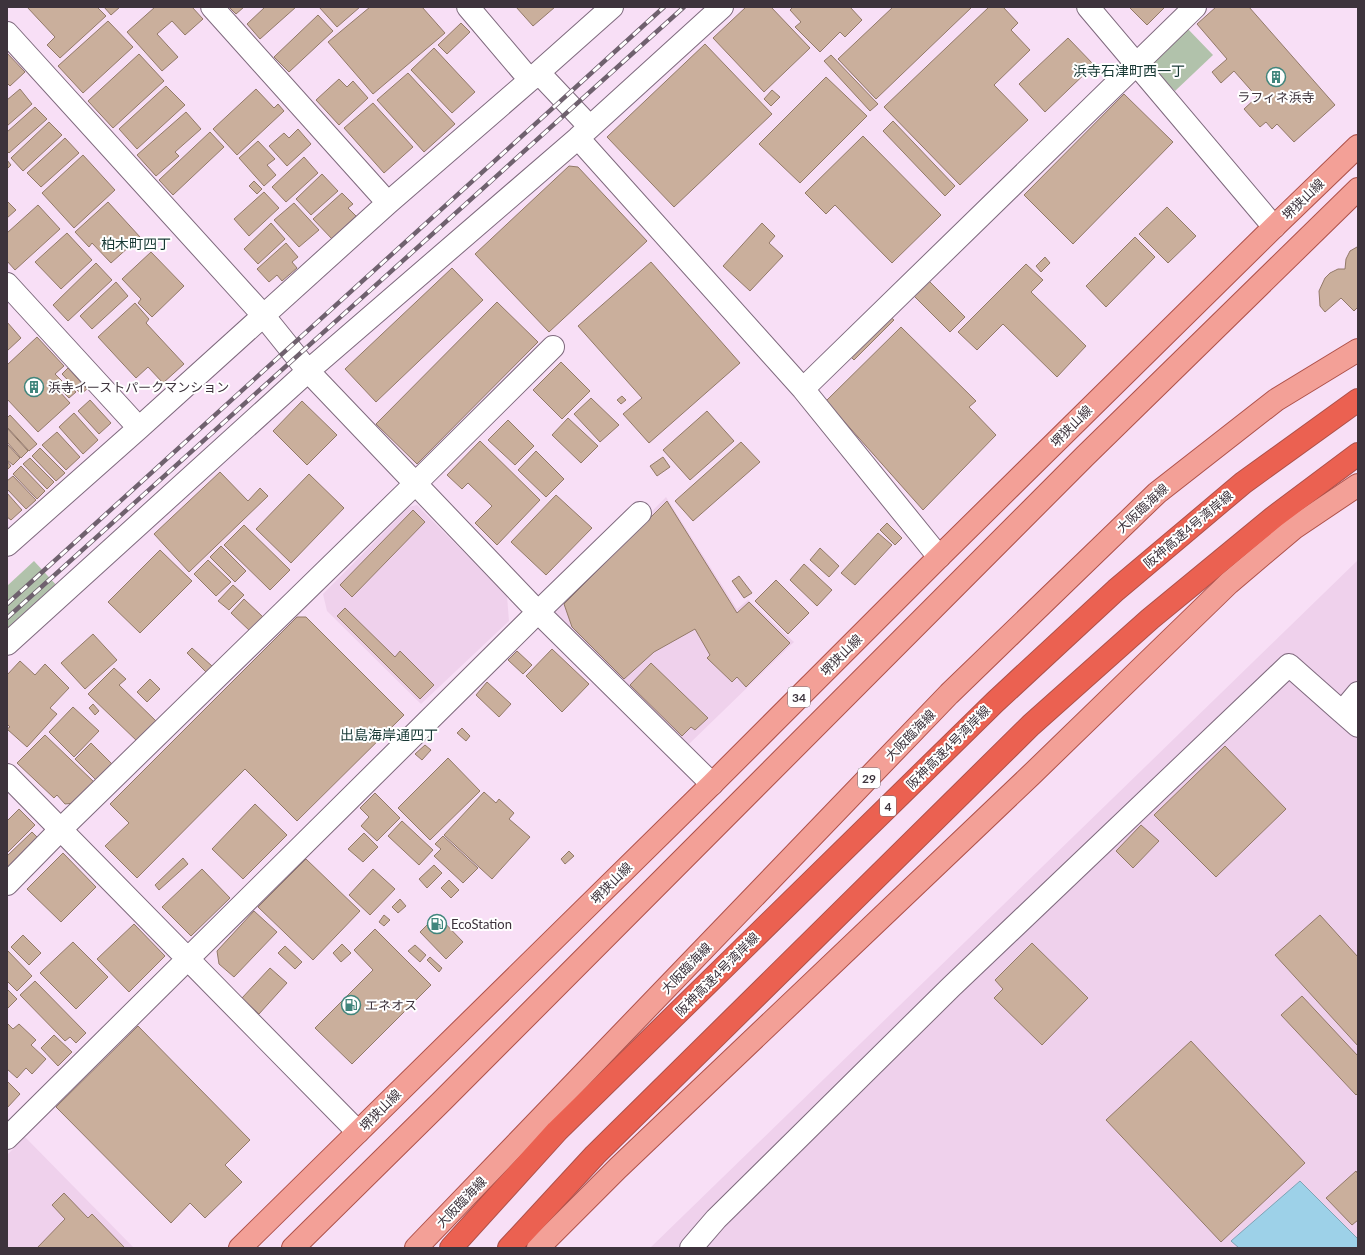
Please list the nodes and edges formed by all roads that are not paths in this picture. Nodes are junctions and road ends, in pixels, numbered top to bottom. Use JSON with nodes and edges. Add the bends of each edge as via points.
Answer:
{"nodes":[{"id":1,"x":212,"y":7,"type":"edge"},
{"id":2,"x":468,"y":7,"type":"edge"},
{"id":3,"x":612,"y":7,"type":"edge"},
{"id":4,"x":722,"y":7,"type":"edge"},
{"id":5,"x":1088,"y":7,"type":"edge"},
{"id":6,"x":1195,"y":7,"type":"edge"},
{"id":7,"x":7,"y":33,"type":"edge"},
{"id":8,"x":1137,"y":65,"type":"junction"},
{"id":9,"x":535,"y":77,"type":"junction"},
{"id":10,"x":584,"y":132,"type":"junction"},
{"id":11,"x":1358,"y":146,"type":"edge"},
{"id":12,"x":1358,"y":189,"type":"edge"},
{"id":13,"x":388,"y":204,"type":"junction"},
{"id":14,"x":1274,"y":227,"type":"junction"},
{"id":15,"x":7,"y":284,"type":"edge"},
{"id":16,"x":263,"y":315,"type":"junction"},
{"id":17,"x":553,"y":347,"type":"dead end"},
{"id":18,"x":1358,"y":350,"type":"edge"},
{"id":19,"x":308,"y":371,"type":"junction"},
{"id":20,"x":803,"y":389,"type":"junction"},
{"id":21,"x":1358,"y":400,"type":"edge"},
{"id":22,"x":139,"y":428,"type":"junction"},
{"id":23,"x":1358,"y":454,"type":"edge"},
{"id":24,"x":416,"y":484,"type":"junction"},
{"id":25,"x":1358,"y":485,"type":"edge"},
{"id":26,"x":640,"y":513,"type":"dead end"},
{"id":27,"x":9,"y":539,"type":"edge"},
{"id":28,"x":938,"y":557,"type":"junction"},
{"id":29,"x":538,"y":612,"type":"junction"},
{"id":30,"x":7,"y":644,"type":"edge"},
{"id":31,"x":1358,"y":693,"type":"edge"},
{"id":32,"x":1342,"y":712,"type":"junction"},
{"id":33,"x":1358,"y":726,"type":"edge"},
{"id":34,"x":7,"y":775,"type":"edge"},
{"id":35,"x":712,"y":784,"type":"junction"},
{"id":36,"x":62,"y":829,"type":"junction"},
{"id":37,"x":7,"y":884,"type":"edge"},
{"id":38,"x":188,"y":958,"type":"junction"},
{"id":39,"x":358,"y":1132,"type":"junction"},
{"id":40,"x":7,"y":1138,"type":"edge"},
{"id":41,"x":618,"y":1168,"type":"junction"},
{"id":42,"x":240,"y":1248,"type":"edge"},
{"id":43,"x":293,"y":1248,"type":"edge"},
{"id":44,"x":416,"y":1248,"type":"edge"},
{"id":45,"x":451,"y":1248,"type":"edge"},
{"id":46,"x":509,"y":1248,"type":"edge"},
{"id":47,"x":538,"y":1248,"type":"edge"},
{"id":48,"x":555,"y":1248,"type":"edge"},
{"id":49,"x":692,"y":1248,"type":"edge"}],
"edges":[{"from":1,"to":13,"type":"street"},
{"from":2,"to":9,"type":"street"},
{"from":3,"to":9,"type":"street"},
{"from":4,"to":10,"type":"street"},
{"from":5,"to":8,"type":"street"},
{"from":6,"to":8,"type":"street"},
{"from":7,"to":16,"type":"street"},
{"from":8,"to":14,"type":"street"},
{"from":8,"to":20,"type":"street"},
{"from":9,"to":10,"type":"street"},
{"from":9,"to":13,"type":"street"},
{"from":10,"to":19,"type":"street"},
{"from":10,"to":20,"type":"street"},
{"from":11,"to":14,"type":"main road","name":"堺狭山線","number":"34"},
{"from":12,"to":43,"type":"main road","number":"34","via":[[1086,456]]},
{"from":13,"to":16,"type":"street"},
{"from":14,"to":28,"type":"main road","name":"堺狭山線","number":"34"},
{"from":15,"to":22,"type":"street"},
{"from":16,"to":19,"type":"street"},
{"from":16,"to":22,"type":"street"},
{"from":17,"to":24,"type":"street"},
{"from":18,"to":44,"type":"main road","name":"大阪臨海線","number":"29","via":[[1276,400],[1157,493],[949,694]]},
{"from":19,"to":24,"type":"street"},
{"from":19,"to":30,"type":"street"},
{"from":20,"to":28,"type":"street"},
{"from":21,"to":45,"type":"highway","name":"阪神高速4号湾岸線","number":"4","via":[[1243,483],[1116,590],[995,702],[558,1132]]},
{"from":22,"to":27,"type":"street"},
{"from":23,"to":46,"type":"highway","via":[[1274,517],[1156,614],[1031,725],[595,1155]]},
{"from":24,"to":29,"type":"street"},
{"from":24,"to":36,"type":"street"},
{"from":25,"to":41,"type":"main road","via":[[1294,528],[1229,583]]},
{"from":26,"to":29,"type":"street"},
{"from":28,"to":35,"type":"main road","name":"堺狭山線","number":"34"},
{"from":29,"to":35,"type":"street"},
{"from":29,"to":38,"type":"street"},
{"from":31,"to":32,"type":"street"},
{"from":32,"to":33,"type":"street"},
{"from":32,"to":49,"type":"street","via":[[1289,665],[951,987],[716,1219]]},
{"from":34,"to":36,"type":"street"},
{"from":35,"to":39,"type":"main road","name":"堺狭山線","number":"34"},
{"from":36,"to":37,"type":"street"},
{"from":36,"to":38,"type":"street"},
{"from":38,"to":39,"type":"street"},
{"from":38,"to":40,"type":"street"},
{"from":39,"to":42,"type":"main road","name":"堺狭山線","number":"34"},
{"from":41,"to":47,"type":"main road"},
{"from":41,"to":48,"type":"main road"}]}
